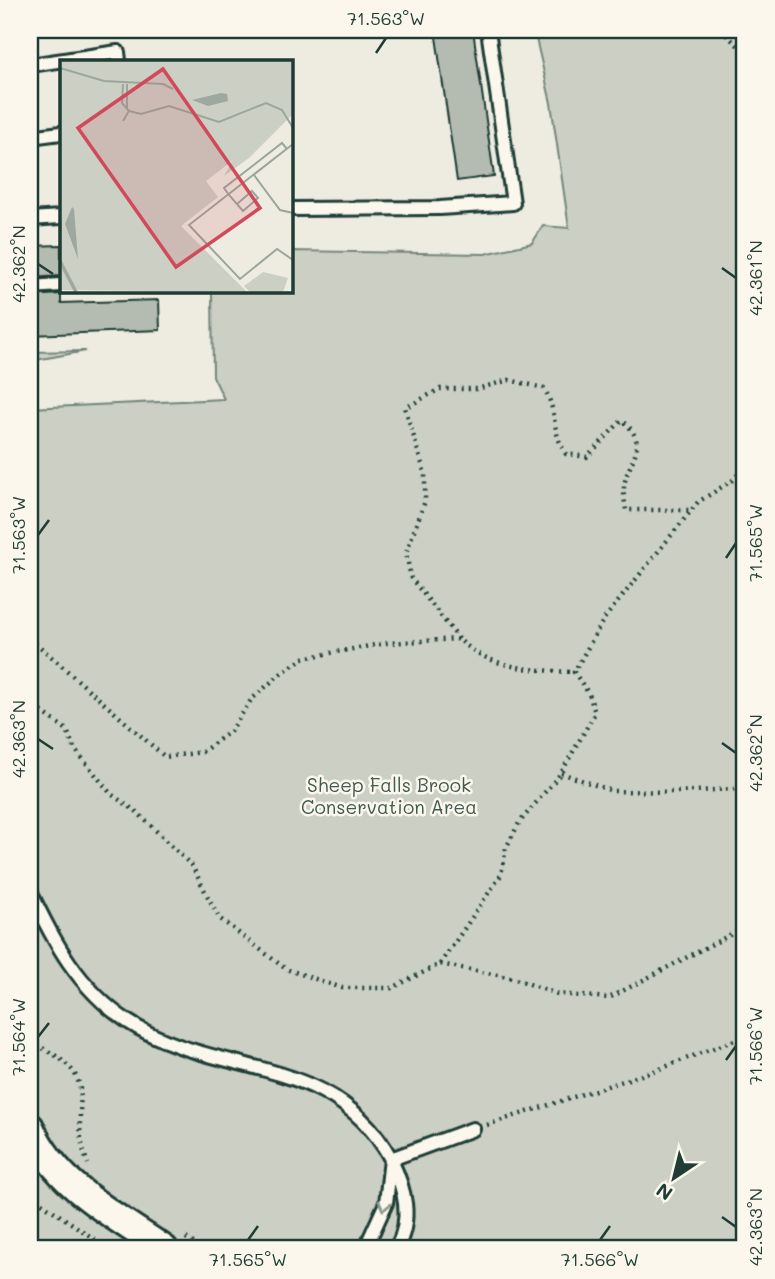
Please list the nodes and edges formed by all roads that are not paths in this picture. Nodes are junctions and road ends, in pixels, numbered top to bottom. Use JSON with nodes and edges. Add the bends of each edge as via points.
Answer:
{"nodes":[{"id":1,"x":488,"y":30,"type":"edge"},
{"id":2,"x":64,"y":60,"type":"edge"},
{"id":3,"x":119,"y":60,"type":"edge"},
{"id":4,"x":60,"y":61,"type":"edge"},
{"id":5,"x":30,"y":65,"type":"edge"},
{"id":6,"x":60,"y":133,"type":"edge"},
{"id":7,"x":30,"y":137,"type":"edge"},
{"id":8,"x":292,"y":209,"type":"edge"},
{"id":9,"x":60,"y":217,"type":"edge"},
{"id":10,"x":30,"y":219,"type":"edge"},
{"id":11,"x":60,"y":285,"type":"edge"},
{"id":12,"x":30,"y":287,"type":"edge"},
{"id":13,"x":30,"y":891,"type":"edge"},
{"id":14,"x":30,"y":1127,"type":"edge"},
{"id":15,"x":473,"y":1129,"type":"road end"},
{"id":16,"x":391,"y":1159,"type":"junction"},
{"id":17,"x":172,"y":1241,"type":"edge"},
{"id":18,"x":365,"y":1249,"type":"edge"},
{"id":19,"x":396,"y":1249,"type":"edge"}],
"edges":[{"from":1,"to":8,"type":"lane","via":[[513,203]]},
{"from":2,"to":3,"type":"lane","via":[[118,52]]},
{"from":4,"to":5,"type":"lane"},
{"from":6,"to":7,"type":"lane"},
{"from":9,"to":10,"type":"lane"},
{"from":11,"to":12,"type":"lane"},
{"from":13,"to":16,"type":"lane","via":[[76,974],[126,1021],[164,1041],[255,1065],[333,1095],[365,1121]]},
{"from":14,"to":17,"type":"street","via":[[44,1155],[66,1181]]},
{"from":15,"to":16,"type":"lane"},
{"from":16,"to":18,"type":"lane","one_way":true,"via":[[386,1203]]},
{"from":16,"to":19,"type":"lane","via":[[406,1202]]}]}
